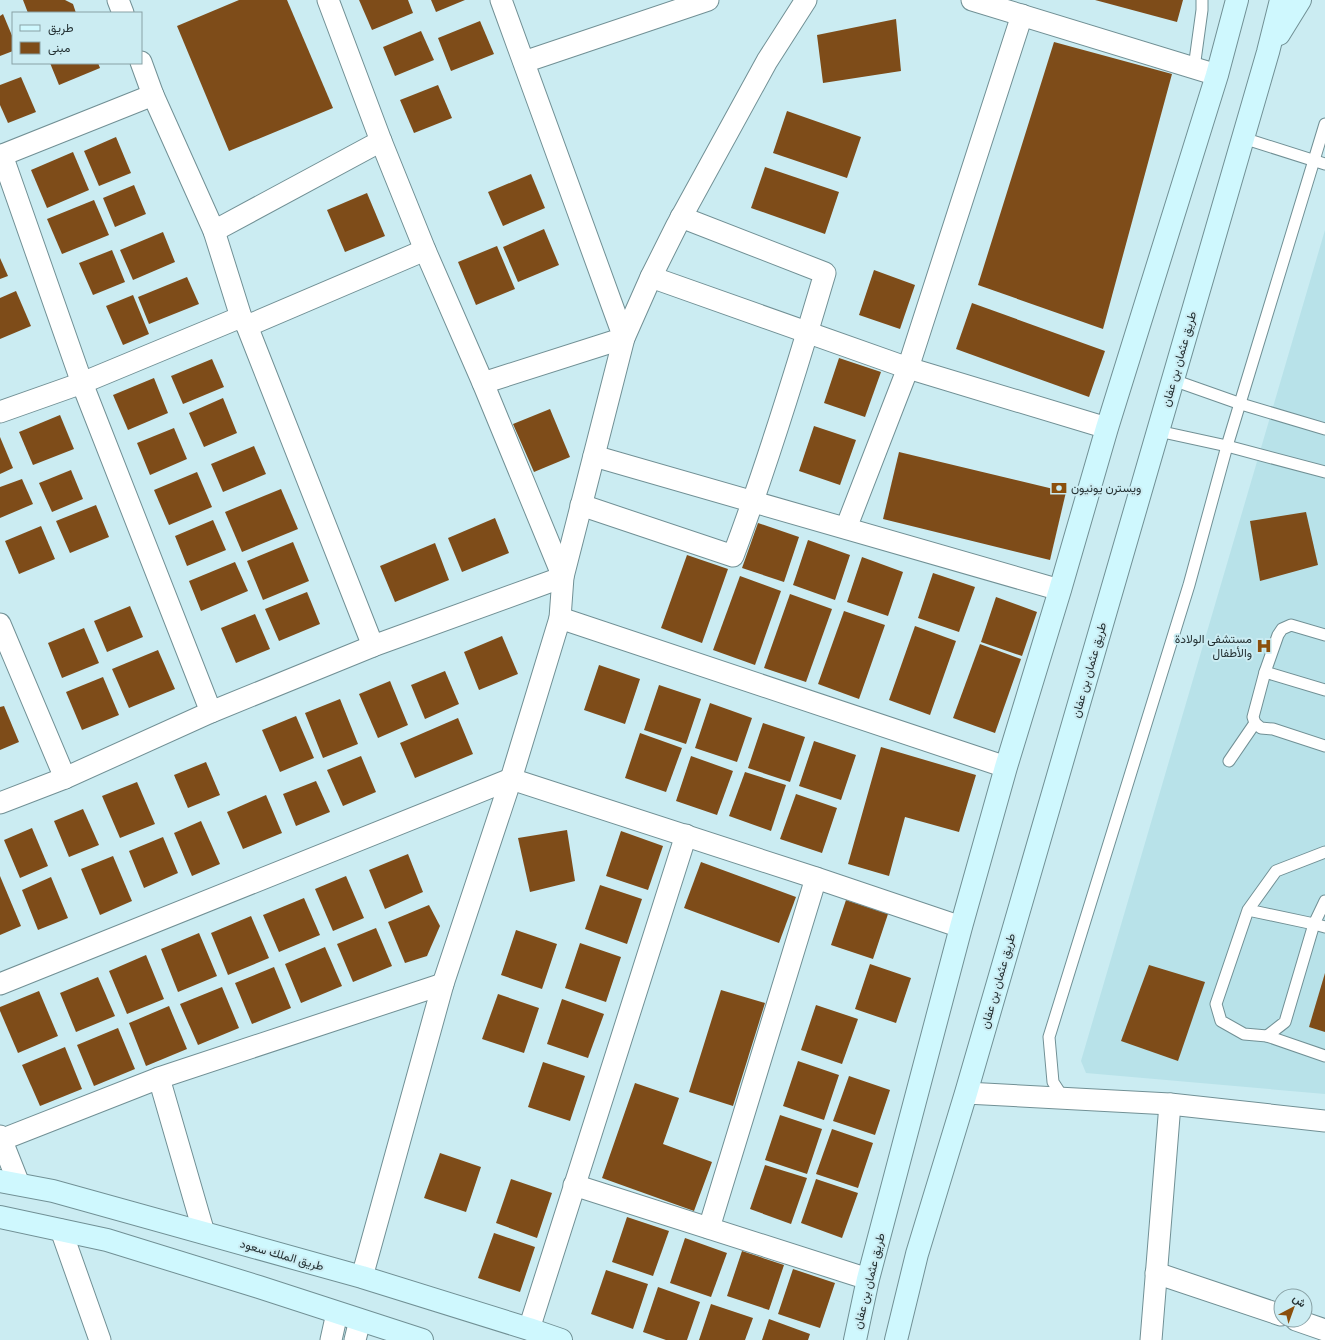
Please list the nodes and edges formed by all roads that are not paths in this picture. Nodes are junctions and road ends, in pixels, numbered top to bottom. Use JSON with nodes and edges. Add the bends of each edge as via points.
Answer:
{"nodes":[{"id":1,"x":118,"y":0,"type":"edge"},
{"id":2,"x":328,"y":0,"type":"edge"},
{"id":3,"x":501,"y":0,"type":"edge"},
{"id":4,"x":708,"y":0,"type":"edge"},
{"id":5,"x":806,"y":0,"type":"edge"},
{"id":6,"x":1202,"y":0,"type":"edge"},
{"id":7,"x":1281,"y":0,"type":"edge"},
{"id":8,"x":1300,"y":0,"type":"edge"},
{"id":9,"x":978,"y":1,"type":"edge"},
{"id":10,"x":1234,"y":6,"type":"edge"},
{"id":11,"x":123,"y":12,"type":"edge"},
{"id":12,"x":1022,"y":15,"type":"junction"},
{"id":13,"x":1268,"y":52,"type":"junction"},
{"id":14,"x":524,"y":62,"type":"junction"},
{"id":15,"x":142,"y":64,"type":"edge"},
{"id":16,"x":1194,"y":68,"type":"junction"},
{"id":17,"x":1217,"y":75,"type":"junction"},
{"id":18,"x":154,"y":95,"type":"junction"},
{"id":19,"x":1325,"y":124,"type":"edge"},
{"id":20,"x":1243,"y":138,"type":"junction"},
{"id":21,"x":382,"y":141,"type":"junction"},
{"id":22,"x":1,"y":156,"type":"edge"},
{"id":23,"x":1314,"y":160,"type":"junction"},
{"id":24,"x":1325,"y":164,"type":"edge"},
{"id":25,"x":681,"y":217,"type":"junction"},
{"id":26,"x":214,"y":231,"type":"junction"},
{"id":27,"x":425,"y":250,"type":"junction"},
{"id":28,"x":651,"y":276,"type":"junction"},
{"id":29,"x":244,"y":322,"type":"junction"},
{"id":30,"x":808,"y":332,"type":"junction"},
{"id":31,"x":624,"y":338,"type":"junction"},
{"id":32,"x":908,"y":368,"type":"junction"},
{"id":33,"x":1173,"y":380,"type":"junction"},
{"id":34,"x":82,"y":383,"type":"junction"},
{"id":35,"x":483,"y":383,"type":"junction"},
{"id":36,"x":1241,"y":404,"type":"junction"},
{"id":37,"x":0,"y":412,"type":"edge"},
{"id":38,"x":1107,"y":428,"type":"junction"},
{"id":39,"x":1325,"y":429,"type":"edge"},
{"id":40,"x":1158,"y":431,"type":"junction"},
{"id":41,"x":1227,"y":446,"type":"junction"},
{"id":42,"x":594,"y":456,"type":"junction"},
{"id":43,"x":1325,"y":472,"type":"edge"},
{"id":44,"x":754,"y":502,"type":"junction"},
{"id":45,"x":582,"y":505,"type":"junction"},
{"id":46,"x":846,"y":528,"type":"junction"},
{"id":47,"x":563,"y":577,"type":"junction"},
{"id":48,"x":1060,"y":590,"type":"junction"},
{"id":49,"x":560,"y":618,"type":"junction"},
{"id":50,"x":0,"y":624,"type":"edge"},
{"id":51,"x":1325,"y":635,"type":"edge"},
{"id":52,"x":373,"y":646,"type":"junction"},
{"id":53,"x":1265,"y":672,"type":"junction"},
{"id":54,"x":1325,"y":690,"type":"edge"},
{"id":55,"x":211,"y":712,"type":"junction"},
{"id":56,"x":1255,"y":724,"type":"junction"},
{"id":57,"x":1325,"y":746,"type":"edge"},
{"id":58,"x":1229,"y":761,"type":"dead end"},
{"id":59,"x":1006,"y":767,"type":"junction"},
{"id":60,"x":65,"y":778,"type":"junction"},
{"id":61,"x":511,"y":779,"type":"junction"},
{"id":62,"x":0,"y":803,"type":"edge"},
{"id":63,"x":686,"y":835,"type":"junction"},
{"id":64,"x":1325,"y":852,"type":"edge"},
{"id":65,"x":816,"y":878,"type":"junction"},
{"id":66,"x":1325,"y":901,"type":"edge"},
{"id":67,"x":1248,"y":910,"type":"junction"},
{"id":68,"x":1320,"y":926,"type":"edge"},
{"id":69,"x":961,"y":927,"type":"junction"},
{"id":70,"x":0,"y":984,"type":"edge"},
{"id":71,"x":443,"y":984,"type":"junction"},
{"id":72,"x":1267,"y":1036,"type":"junction"},
{"id":73,"x":1325,"y":1056,"type":"edge"},
{"id":74,"x":159,"y":1078,"type":"junction"},
{"id":75,"x":966,"y":1093,"type":"junction"},
{"id":76,"x":1064,"y":1099,"type":"junction"},
{"id":77,"x":1170,"y":1104,"type":"junction"},
{"id":78,"x":1325,"y":1121,"type":"edge"},
{"id":79,"x":0,"y":1138,"type":"edge"},
{"id":80,"x":9,"y":1182,"type":"edge"},
{"id":81,"x":574,"y":1185,"type":"junction"},
{"id":82,"x":0,"y":1217,"type":"edge"},
{"id":83,"x":709,"y":1228,"type":"junction"},
{"id":84,"x":61,"y":1230,"type":"junction"},
{"id":85,"x":204,"y":1233,"type":"junction"},
{"id":86,"x":1156,"y":1273,"type":"junction"},
{"id":87,"x":911,"y":1274,"type":"junction"},
{"id":88,"x":362,"y":1277,"type":"junction"},
{"id":89,"x":867,"y":1282,"type":"junction"},
{"id":90,"x":1273,"y":1312,"type":"edge"},
{"id":91,"x":337,"y":1313,"type":"junction"},
{"id":92,"x":1313,"y":1326,"type":"edge"},
{"id":93,"x":529,"y":1329,"type":"junction"},
{"id":94,"x":358,"y":1330,"type":"edge"},
{"id":95,"x":1325,"y":1330,"type":"edge"},
{"id":96,"x":100,"y":1340,"type":"edge"},
{"id":97,"x":331,"y":1340,"type":"edge"},
{"id":98,"x":422,"y":1340,"type":"edge"},
{"id":99,"x":561,"y":1340,"type":"edge"},
{"id":100,"x":841,"y":1340,"type":"edge"},
{"id":101,"x":855,"y":1340,"type":"edge"},
{"id":102,"x":896,"y":1340,"type":"edge"},
{"id":103,"x":909,"y":1340,"type":"edge"},
{"id":104,"x":1151,"y":1340,"type":"edge"}],
"edges":[{"from":1,"to":11,"type":"street"},
{"from":2,"to":21,"type":"street"},
{"from":3,"to":14,"type":"street"},
{"from":4,"to":14,"type":"street"},
{"from":5,"to":25,"type":"street","via":[[767,61]]},
{"from":6,"to":16,"type":"lane"},
{"from":7,"to":13,"type":"main road","name":"طريق عثمان بن عفان"},
{"from":8,"to":13,"type":"main road"},
{"from":9,"to":12,"type":"street"},
{"from":10,"to":17,"type":"main road","name":"طريق عثمان بن عفان"},
{"from":12,"to":16,"type":"street"},
{"from":12,"to":32,"type":"street"},
{"from":13,"to":20,"type":"main road","name":"طريق عثمان بن عفان"},
{"from":14,"to":31,"type":"street"},
{"from":15,"to":18,"type":"street"},
{"from":16,"to":17,"type":"street"},
{"from":17,"to":38,"type":"main road","name":"طريق عثمان بن عفان"},
{"from":18,"to":22,"type":"street"},
{"from":18,"to":26,"type":"street"},
{"from":19,"to":23,"type":"lane"},
{"from":20,"to":23,"type":"lane"},
{"from":20,"to":33,"type":"main road","name":"طريق عثمان بن عفان"},
{"from":21,"to":26,"type":"street"},
{"from":21,"to":27,"type":"street"},
{"from":22,"to":34,"type":"street"},
{"from":23,"to":24,"type":"lane"},
{"from":23,"to":36,"type":"lane"},
{"from":25,"to":28,"type":"street"},
{"from":25,"to":30,"type":"street","via":[[825,273]]},
{"from":26,"to":29,"type":"street"},
{"from":27,"to":29,"type":"street"},
{"from":27,"to":35,"type":"street"},
{"from":28,"to":30,"type":"street"},
{"from":28,"to":31,"type":"street"},
{"from":29,"to":34,"type":"street"},
{"from":29,"to":52,"type":"street"},
{"from":30,"to":32,"type":"street"},
{"from":30,"to":44,"type":"street"},
{"from":31,"to":35,"type":"street"},
{"from":31,"to":42,"type":"street"},
{"from":32,"to":38,"type":"street"},
{"from":32,"to":46,"type":"street"},
{"from":33,"to":36,"type":"lane"},
{"from":33,"to":40,"type":"main road","name":"طريق عثمان بن عفان"},
{"from":34,"to":37,"type":"street"},
{"from":34,"to":55,"type":"street"},
{"from":35,"to":47,"type":"street"},
{"from":36,"to":39,"type":"lane"},
{"from":36,"to":41,"type":"lane"},
{"from":38,"to":48,"type":"main road","name":"طريق عثمان بن عفان"},
{"from":40,"to":41,"type":"lane"},
{"from":40,"to":75,"type":"main road","name":"طريق عثمان بن عفان"},
{"from":41,"to":43,"type":"lane"},
{"from":41,"to":76,"type":"lane","via":[[1189,585],[1049,1037],[1054,1082]]},
{"from":42,"to":44,"type":"street"},
{"from":42,"to":45,"type":"street"},
{"from":44,"to":45,"type":"street","via":[[733,556]]},
{"from":44,"to":46,"type":"street"},
{"from":45,"to":47,"type":"street"},
{"from":46,"to":48,"type":"street"},
{"from":47,"to":49,"type":"street"},
{"from":47,"to":52,"type":"street"},
{"from":48,"to":59,"type":"main road","name":"طريق عثمان بن عفان"},
{"from":49,"to":59,"type":"street"},
{"from":49,"to":61,"type":"street"},
{"from":50,"to":60,"type":"street"},
{"from":51,"to":53,"type":"lane","via":[[1291,626],[1282,629]]},
{"from":52,"to":55,"type":"street"},
{"from":53,"to":54,"type":"lane"},
{"from":53,"to":56,"type":"lane","via":[[1253,717]]},
{"from":55,"to":60,"type":"street"},
{"from":56,"to":57,"type":"lane"},
{"from":56,"to":58,"type":"lane"},
{"from":59,"to":69,"type":"main road","name":"طريق عثمان بن عفان"},
{"from":60,"to":62,"type":"street"},
{"from":61,"to":63,"type":"street"},
{"from":61,"to":70,"type":"street"},
{"from":61,"to":71,"type":"street"},
{"from":63,"to":65,"type":"street"},
{"from":63,"to":81,"type":"street"},
{"from":64,"to":67,"type":"lane","via":[[1276,872]]},
{"from":65,"to":69,"type":"street"},
{"from":65,"to":83,"type":"street"},
{"from":66,"to":68,"type":"lane"},
{"from":67,"to":68,"type":"lane"},
{"from":67,"to":72,"type":"lane","via":[[1216,1004],[1221,1021],[1244,1034]]},
{"from":68,"to":72,"type":"lane","via":[[1285,1022]]},
{"from":69,"to":89,"type":"main road","name":"طريق عثمان بن عفان"},
{"from":71,"to":74,"type":"street"},
{"from":71,"to":88,"type":"street"},
{"from":72,"to":73,"type":"lane"},
{"from":74,"to":79,"type":"street"},
{"from":74,"to":85,"type":"street"},
{"from":75,"to":76,"type":"street"},
{"from":75,"to":87,"type":"main road","name":"طريق عثمان بن عفان"},
{"from":76,"to":77,"type":"street"},
{"from":77,"to":78,"type":"street"},
{"from":77,"to":86,"type":"street"},
{"from":79,"to":80,"type":"street"},
{"from":80,"to":85,"type":"main road","name":"طريق الملك سعود","via":[[53,1191]]},
{"from":81,"to":83,"type":"street"},
{"from":81,"to":93,"type":"street"},
{"from":82,"to":84,"type":"main road"},
{"from":83,"to":89,"type":"street"},
{"from":84,"to":91,"type":"main road","via":[[107,1240]]},
{"from":84,"to":96,"type":"street"},
{"from":85,"to":88,"type":"main road","name":"طريق الملك سعود"},
{"from":86,"to":90,"type":"street"},
{"from":86,"to":104,"type":"street"},
{"from":87,"to":102,"type":"main road","name":"طريق عثمان بن عفان"},
{"from":87,"to":103,"type":"main road"},
{"from":88,"to":93,"type":"main road","name":"طريق الملك سعود"},
{"from":89,"to":100,"type":"main road"},
{"from":89,"to":101,"type":"main road","name":"طريق عثمان بن عفان"},
{"from":91,"to":94,"type":"main road"},
{"from":91,"to":97,"type":"street"},
{"from":92,"to":95,"type":"street"},
{"from":93,"to":99,"type":"main road","name":"طريق الملك سعود"},
{"from":94,"to":98,"type":"main road"}]}
